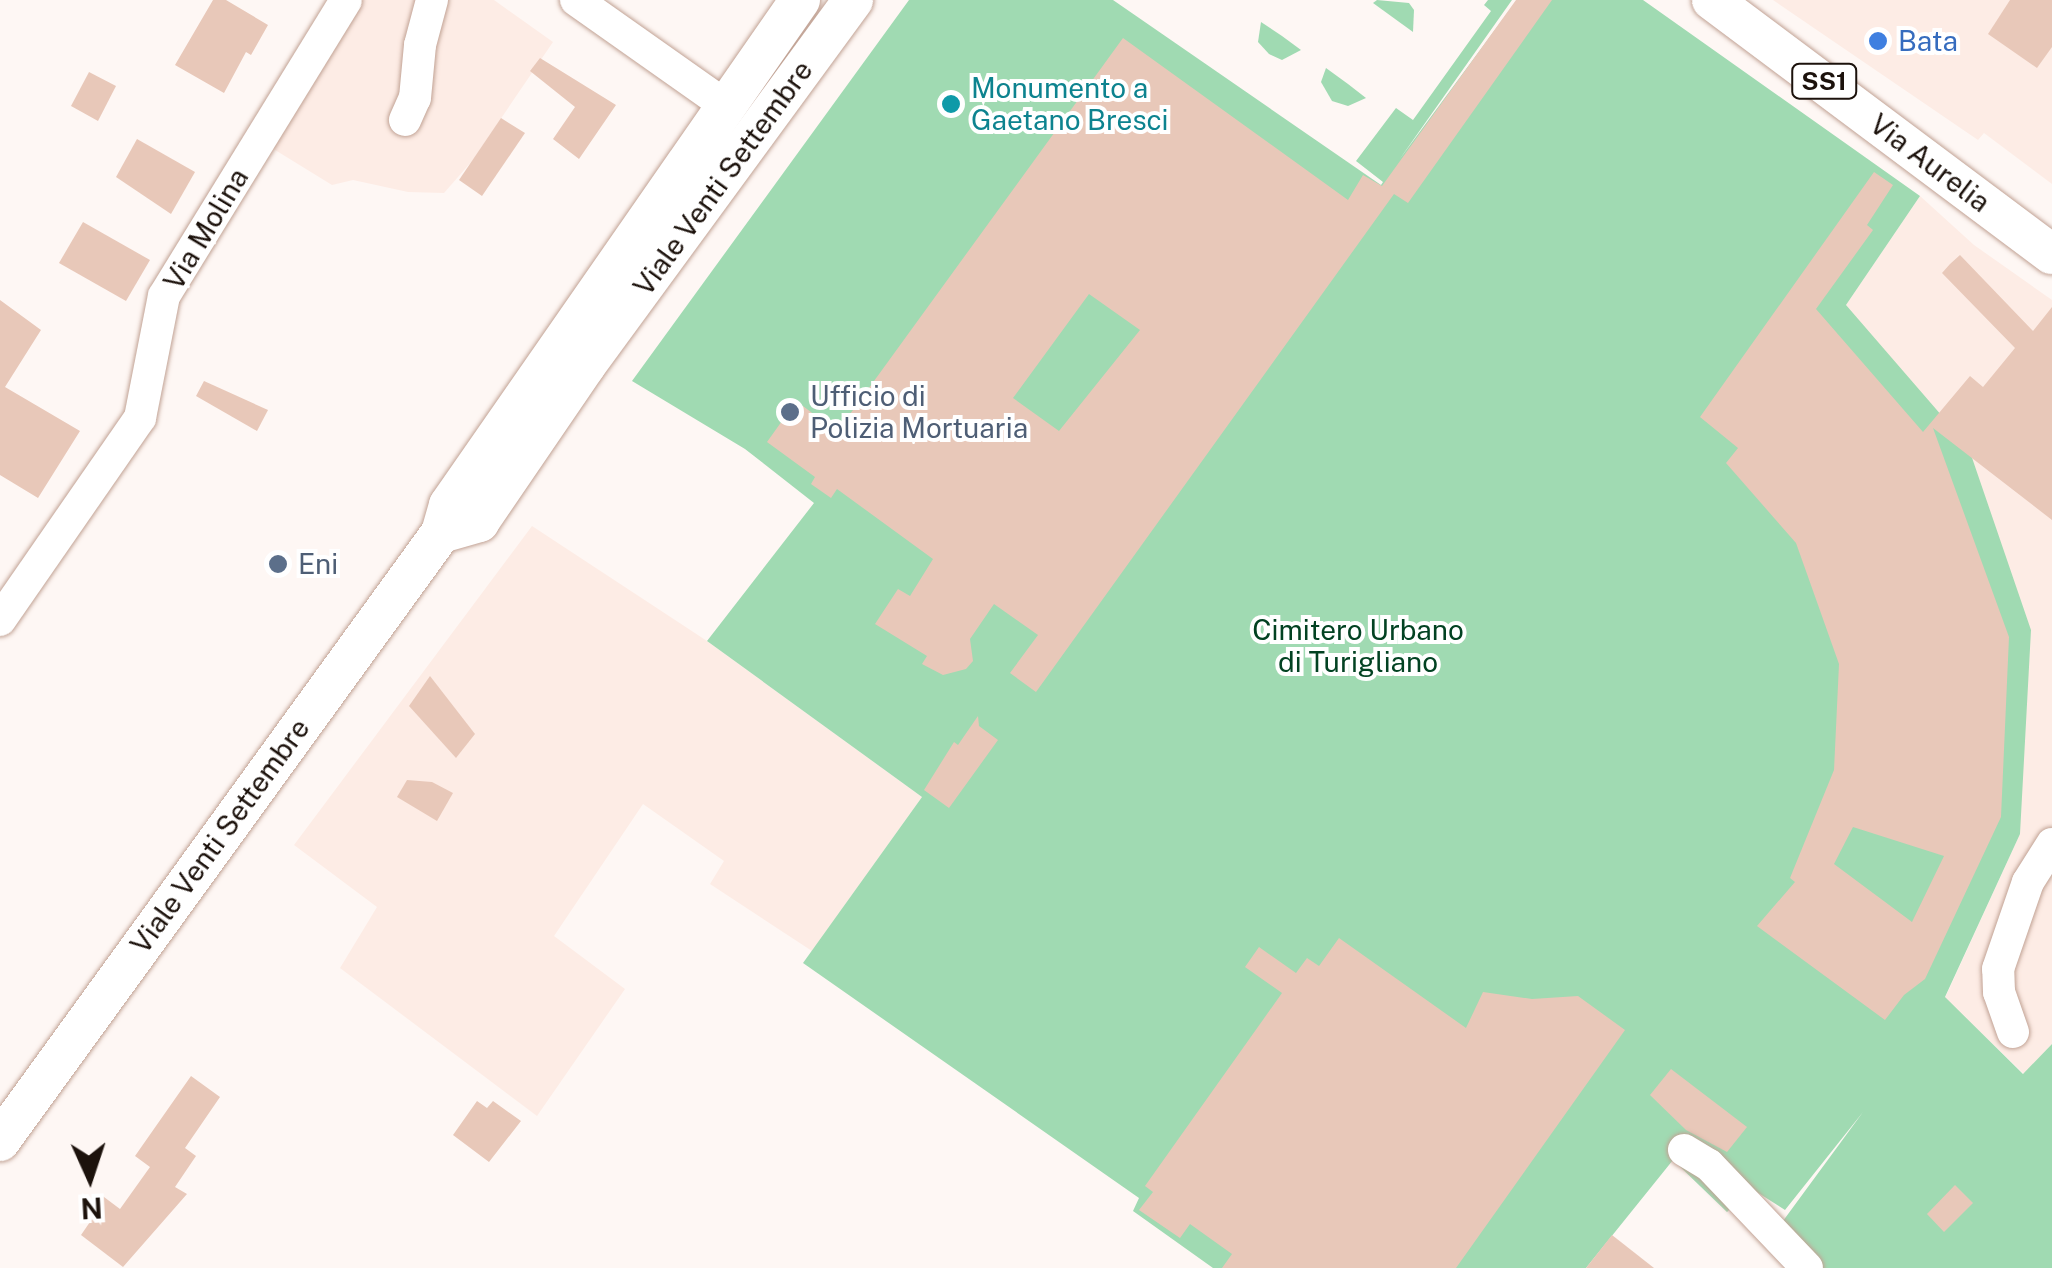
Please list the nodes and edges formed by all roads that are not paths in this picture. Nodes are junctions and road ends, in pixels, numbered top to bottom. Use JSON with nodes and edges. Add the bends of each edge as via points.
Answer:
{"nodes":[{"id":1,"x":346,"y":0,"type":"edge"},
{"id":2,"x":432,"y":0,"type":"edge"},
{"id":3,"x":576,"y":0,"type":"edge"},
{"id":4,"x":800,"y":0,"type":"edge"},
{"id":5,"x":853,"y":0,"type":"edge"},
{"id":6,"x":1735,"y":6,"type":"edge"},
{"id":7,"x":726,"y":106,"type":"junction"},
{"id":8,"x":405,"y":120,"type":"dead end"},
{"id":9,"x":2052,"y":254,"type":"edge"},
{"id":10,"x":441,"y":532,"type":"junction"},
{"id":11,"x":0,"y":620,"type":"edge"},
{"id":12,"x":2052,"y":844,"type":"edge"},
{"id":13,"x":2013,"y":1032,"type":"dead end"},
{"id":14,"x":0,"y":1141,"type":"edge"},
{"id":15,"x":1684,"y":1150,"type":"dead end"},
{"id":16,"x":1806,"y":1268,"type":"edge"}],
"edges":[{"from":1,"to":11,"type":"street","name":"Via Molina","via":[[164,296],[140,418]]},
{"from":2,"to":8,"type":"street"},
{"from":3,"to":7,"type":"street"},
{"from":4,"to":7,"type":"main road","name":"Viale Venti Settembre"},
{"from":5,"to":10,"type":"main road","name":"Viale Venti Settembre","via":[[479,522]]},
{"from":6,"to":9,"type":"main road","name":"Via Aurelia","number":"SS1"},
{"from":7,"to":10,"type":"main road","name":"Viale Venti Settembre","via":[[450,504]]},
{"from":10,"to":14,"type":"main road","name":"Viale Venti Settembre"},
{"from":12,"to":13,"type":"street","via":[[2028,882],[1998,969]]},
{"from":15,"to":16,"type":"street","via":[[1709,1165]]}]}
